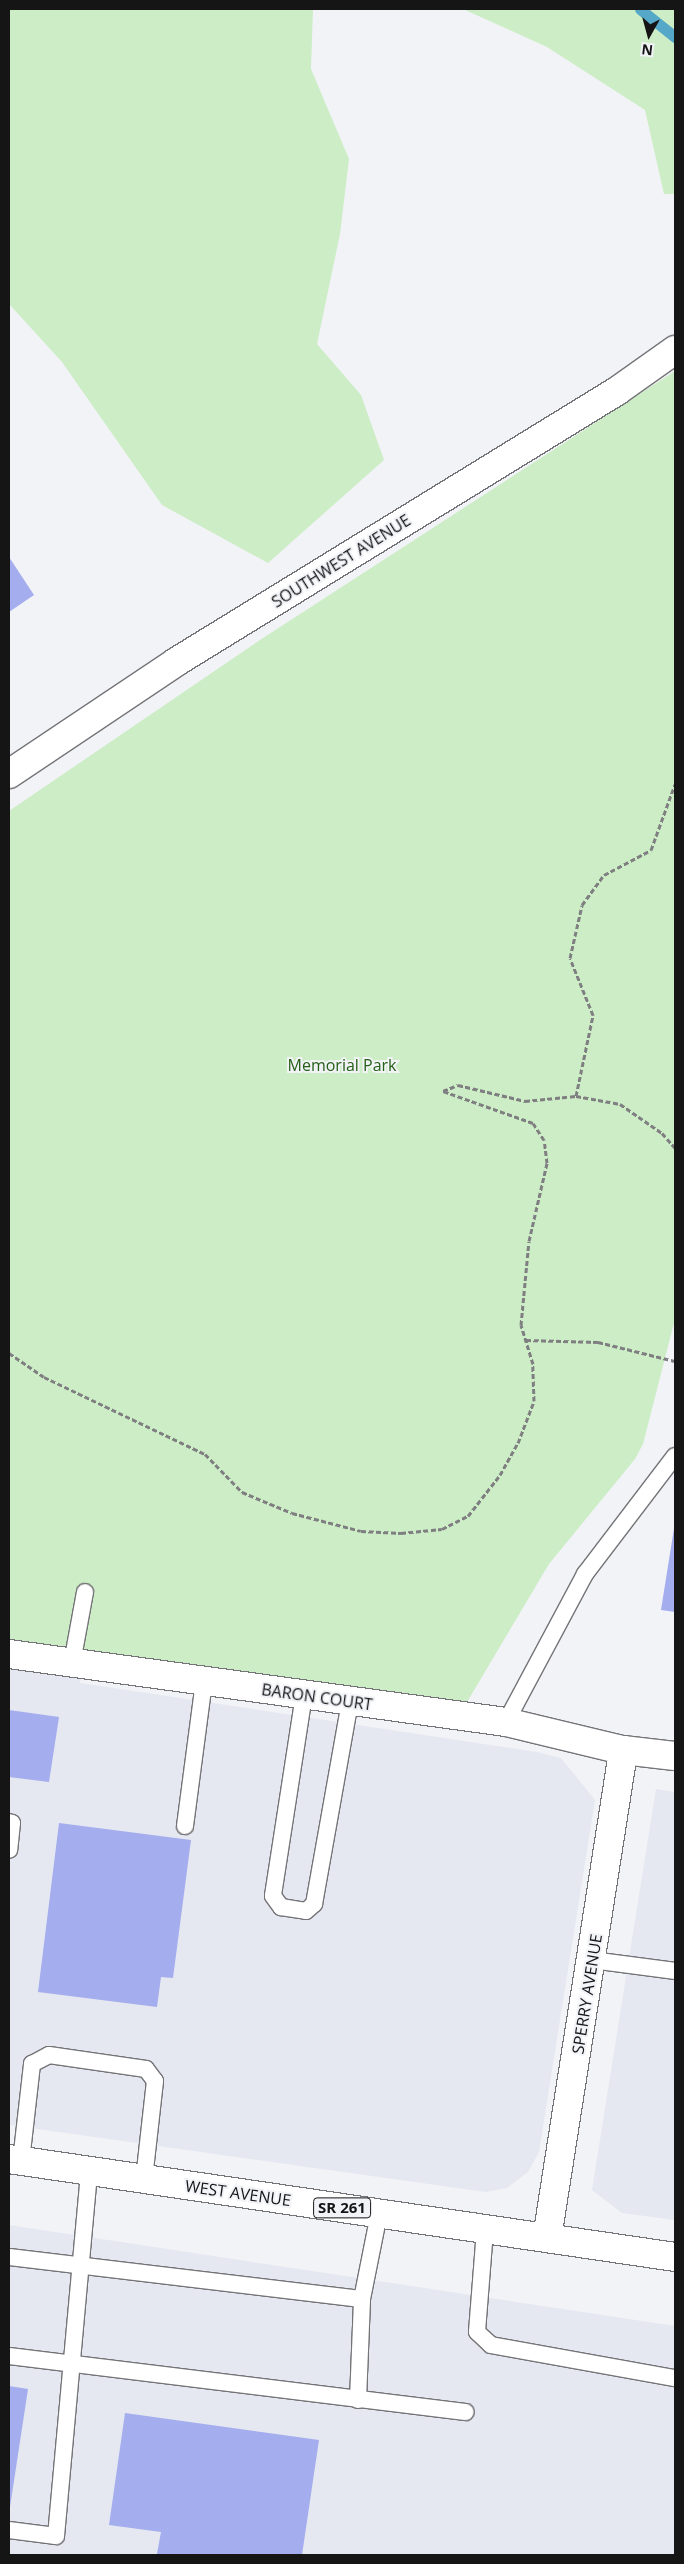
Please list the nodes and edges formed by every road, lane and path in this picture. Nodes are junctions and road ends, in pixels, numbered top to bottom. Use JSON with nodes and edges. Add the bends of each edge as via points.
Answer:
{"nodes":[{"id":1,"x":675,"y":350,"type":"edge"},
{"id":2,"x":9,"y":774,"type":"edge"},
{"id":3,"x":675,"y":784,"type":"edge"},
{"id":4,"x":576,"y":1096,"type":"junction"},
{"id":5,"x":675,"y":1148,"type":"edge"},
{"id":6,"x":526,"y":1340,"type":"junction"},
{"id":7,"x":9,"y":1353,"type":"edge"},
{"id":8,"x":675,"y":1360,"type":"edge"},
{"id":9,"x":675,"y":1456,"type":"edge"},
{"id":10,"x":85,"y":1592,"type":"dead end"},
{"id":11,"x":9,"y":1654,"type":"edge"},
{"id":12,"x":72,"y":1663,"type":"junction"},
{"id":13,"x":204,"y":1681,"type":"junction"},
{"id":14,"x":304,"y":1695,"type":"junction"},
{"id":15,"x":350,"y":1701,"type":"junction"},
{"id":16,"x":506,"y":1722,"type":"junction"},
{"id":17,"x":623,"y":1750,"type":"junction"},
{"id":18,"x":675,"y":1756,"type":"edge"},
{"id":19,"x":10,"y":1822,"type":"edge"},
{"id":20,"x":185,"y":1826,"type":"dead end"},
{"id":21,"x":9,"y":1850,"type":"edge"},
{"id":22,"x":592,"y":1960,"type":"junction"},
{"id":23,"x":675,"y":1971,"type":"edge"},
{"id":24,"x":15,"y":2160,"type":"edge"},
{"id":25,"x":90,"y":2171,"type":"junction"},
{"id":26,"x":144,"y":2179,"type":"junction"},
{"id":27,"x":379,"y":2214,"type":"junction"},
{"id":28,"x":485,"y":2230,"type":"junction"},
{"id":29,"x":547,"y":2238,"type":"junction"},
{"id":30,"x":675,"y":2257,"type":"edge"},
{"id":31,"x":9,"y":2258,"type":"edge"},
{"id":32,"x":80,"y":2267,"type":"junction"},
{"id":33,"x":362,"y":2299,"type":"junction"},
{"id":34,"x":9,"y":2356,"type":"edge"},
{"id":35,"x":71,"y":2366,"type":"junction"},
{"id":36,"x":675,"y":2378,"type":"edge"},
{"id":37,"x":358,"y":2400,"type":"junction"},
{"id":38,"x":466,"y":2412,"type":"dead end"},
{"id":39,"x":9,"y":2530,"type":"edge"}],
"edges":[{"from":1,"to":2,"type":"street","name":"SOUTHWEST AVENUE","via":[[617,391],[176,662]]},
{"from":3,"to":4,"type":"path","via":[[651,850],[604,875],[582,905],[570,958],[593,1015]]},
{"from":4,"to":5,"type":"path","via":[[620,1104],[662,1133]]},
{"from":4,"to":6,"type":"path","via":[[541,1102],[458,1085],[443,1091],[534,1123],[544,1140],[547,1163],[529,1241],[521,1324]]},
{"from":6,"to":7,"type":"path","via":[[533,1364],[534,1401],[518,1443],[500,1475],[468,1516],[442,1529],[401,1533],[361,1531],[292,1513],[242,1492],[204,1454],[44,1377]]},
{"from":6,"to":8,"type":"path","via":[[598,1342]]},
{"from":9,"to":16,"type":"lane","via":[[585,1574]]},
{"from":10,"to":12,"type":"lane"},
{"from":11,"to":12,"type":"street","name":"BARON COURT"},
{"from":12,"to":13,"type":"street","name":"BARON COURT"},
{"from":13,"to":14,"type":"street","name":"BARON COURT"},
{"from":13,"to":20,"type":"lane"},
{"from":14,"to":15,"type":"street","name":"BARON COURT"},
{"from":14,"to":15,"type":"lane","via":[[273,1896],[281,1906],[306,1911],[314,1904]]},
{"from":15,"to":16,"type":"street","name":"BARON COURT"},
{"from":16,"to":17,"type":"street","name":"BARON COURT"},
{"from":17,"to":18,"type":"street","name":"BARON COURT"},
{"from":17,"to":22,"type":"street","name":"SPERRY AVENUE"},
{"from":19,"to":21,"type":"lane"},
{"from":22,"to":23,"type":"lane"},
{"from":22,"to":29,"type":"street","name":"SPERRY AVENUE"},
{"from":24,"to":25,"type":"street","name":"WEST AVENUE","number":"SR 261"},
{"from":24,"to":26,"type":"lane","via":[[32,2064],[49,2055],[146,2069],[155,2081]]},
{"from":25,"to":26,"type":"street","name":"WEST AVENUE","number":"SR 261"},
{"from":25,"to":32,"type":"lane"},
{"from":26,"to":27,"type":"street","name":"WEST AVENUE","number":"SR 261"},
{"from":27,"to":28,"type":"street","name":"WEST AVENUE","number":"SR 261"},
{"from":27,"to":33,"type":"lane"},
{"from":28,"to":29,"type":"street","name":"WEST AVENUE","number":"SR 261"},
{"from":28,"to":36,"type":"lane","via":[[477,2332],[491,2345]]},
{"from":29,"to":30,"type":"street","name":"WEST AVENUE","number":"SR 261"},
{"from":31,"to":32,"type":"lane"},
{"from":32,"to":33,"type":"lane"},
{"from":32,"to":35,"type":"lane"},
{"from":33,"to":37,"type":"lane"},
{"from":34,"to":35,"type":"lane"},
{"from":35,"to":37,"type":"lane"},
{"from":35,"to":39,"type":"lane","via":[[56,2536]]},
{"from":37,"to":38,"type":"lane"}]}
